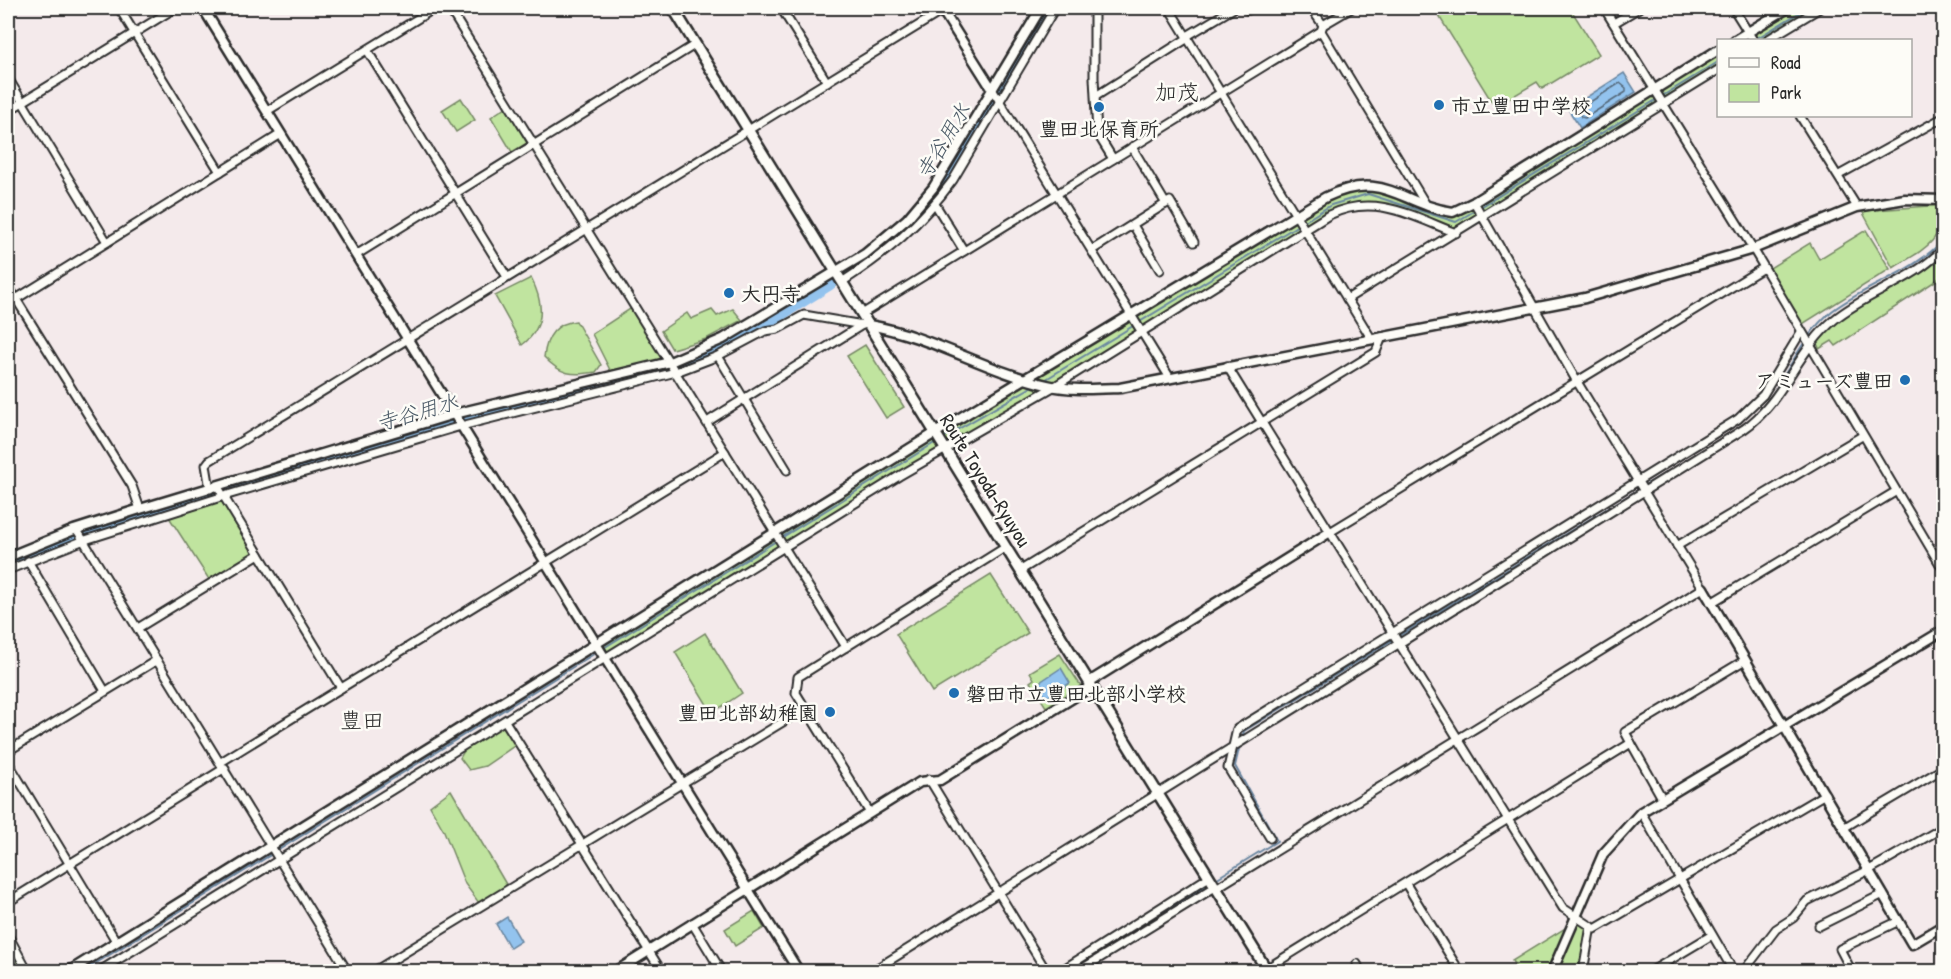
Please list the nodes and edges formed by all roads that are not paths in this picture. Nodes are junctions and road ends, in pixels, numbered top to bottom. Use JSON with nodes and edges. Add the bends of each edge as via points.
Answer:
{"nodes":[{"id":1,"x":119,"y":8,"type":"edge"},
{"id":2,"x":175,"y":8,"type":"edge"},
{"id":3,"x":203,"y":8,"type":"edge"},
{"id":4,"x":435,"y":8,"type":"edge"},
{"id":5,"x":449,"y":8,"type":"edge"},
{"id":6,"x":673,"y":8,"type":"edge"},
{"id":7,"x":781,"y":8,"type":"edge"},
{"id":8,"x":943,"y":8,"type":"edge"},
{"id":9,"x":1041,"y":8,"type":"edge"},
{"id":10,"x":1054,"y":8,"type":"edge"},
{"id":11,"x":1094,"y":8,"type":"edge"},
{"id":12,"x":1169,"y":8,"type":"edge"},
{"id":13,"x":1234,"y":8,"type":"edge"},
{"id":14,"x":1247,"y":8,"type":"edge"},
{"id":15,"x":1252,"y":8,"type":"edge"},
{"id":16,"x":1311,"y":8,"type":"edge"},
{"id":17,"x":1352,"y":8,"type":"edge"},
{"id":18,"x":1604,"y":8,"type":"edge"},
{"id":19,"x":1639,"y":8,"type":"edge"},
{"id":20,"x":1733,"y":8,"type":"edge"},
{"id":21,"x":1788,"y":8,"type":"edge"},
{"id":22,"x":1820,"y":8,"type":"edge"},
{"id":23,"x":1930,"y":8,"type":"edge"},
{"id":24,"x":1944,"y":10,"type":"edge"},
{"id":25,"x":1614,"y":23,"type":"junction"},
{"id":26,"x":1322,"y":28,"type":"junction"},
{"id":27,"x":134,"y":33,"type":"junction"},
{"id":28,"x":1750,"y":36,"type":"edge"},
{"id":29,"x":1187,"y":37,"type":"junction"},
{"id":30,"x":1769,"y":39,"type":"edge"},
{"id":31,"x":696,"y":44,"type":"junction"},
{"id":32,"x":367,"y":50,"type":"junction"},
{"id":33,"x":1717,"y":51,"type":"edge"},
{"id":34,"x":1717,"y":71,"type":"edge"},
{"id":35,"x":8,"y":78,"type":"edge"},
{"id":36,"x":827,"y":82,"type":"junction"},
{"id":37,"x":1655,"y":90,"type":"junction"},
{"id":38,"x":1221,"y":92,"type":"junction"},
{"id":39,"x":996,"y":95,"type":"junction"},
{"id":40,"x":1096,"y":96,"type":"junction"},
{"id":41,"x":22,"y":102,"type":"junction"},
{"id":42,"x":1664,"y":104,"type":"junction"},
{"id":43,"x":8,"y":111,"type":"edge"},
{"id":44,"x":267,"y":111,"type":"junction"},
{"id":45,"x":1801,"y":117,"type":"edge"},
{"id":46,"x":1944,"y":117,"type":"edge"},
{"id":47,"x":748,"y":130,"type":"junction"},
{"id":48,"x":281,"y":134,"type":"junction"},
{"id":49,"x":534,"y":143,"type":"junction"},
{"id":50,"x":1132,"y":147,"type":"junction"},
{"id":51,"x":1113,"y":159,"type":"junction"},
{"id":52,"x":220,"y":172,"type":"junction"},
{"id":53,"x":1839,"y":176,"type":"junction"},
{"id":54,"x":456,"y":192,"type":"junction"},
{"id":55,"x":1057,"y":194,"type":"junction"},
{"id":56,"x":1944,"y":200,"type":"edge"},
{"id":57,"x":1473,"y":202,"type":"junction"},
{"id":58,"x":935,"y":204,"type":"junction"},
{"id":59,"x":1166,"y":204,"type":"junction"},
{"id":60,"x":1429,"y":204,"type":"junction"},
{"id":61,"x":1857,"y":207,"type":"junction"},
{"id":62,"x":1296,"y":214,"type":"junction"},
{"id":63,"x":1482,"y":218,"type":"junction"},
{"id":64,"x":1426,"y":221,"type":"junction"},
{"id":65,"x":1133,"y":225,"type":"junction"},
{"id":66,"x":586,"y":228,"type":"junction"},
{"id":67,"x":1305,"y":229,"type":"junction"},
{"id":68,"x":1456,"y":233,"type":"junction"},
{"id":69,"x":107,"y":242,"type":"junction"},
{"id":70,"x":1194,"y":242,"type":"dead end"},
{"id":71,"x":1944,"y":248,"type":"edge"},
{"id":72,"x":1753,"y":249,"type":"junction"},
{"id":73,"x":1092,"y":250,"type":"junction"},
{"id":74,"x":964,"y":252,"type":"junction"},
{"id":75,"x":356,"y":255,"type":"junction"},
{"id":76,"x":1763,"y":268,"type":"junction"},
{"id":77,"x":1160,"y":270,"type":"dead end"},
{"id":78,"x":836,"y":272,"type":"junction"},
{"id":79,"x":507,"y":278,"type":"junction"},
{"id":80,"x":842,"y":282,"type":"junction"},
{"id":81,"x":8,"y":286,"type":"edge"},
{"id":82,"x":15,"y":299,"type":"junction"},
{"id":83,"x":1347,"y":299,"type":"junction"},
{"id":84,"x":8,"y":304,"type":"edge"},
{"id":85,"x":1535,"y":308,"type":"junction"},
{"id":86,"x":1133,"y":316,"type":"junction"},
{"id":87,"x":865,"y":321,"type":"junction"},
{"id":88,"x":1142,"y":331,"type":"junction"},
{"id":89,"x":1801,"y":332,"type":"junction"},
{"id":90,"x":1382,"y":337,"type":"junction"},
{"id":91,"x":1371,"y":338,"type":"junction"},
{"id":92,"x":408,"y":339,"type":"junction"},
{"id":93,"x":1809,"y":346,"type":"junction"},
{"id":94,"x":718,"y":356,"type":"junction"},
{"id":95,"x":670,"y":362,"type":"junction"},
{"id":96,"x":1227,"y":366,"type":"junction"},
{"id":97,"x":676,"y":372,"type":"junction"},
{"id":98,"x":1026,"y":378,"type":"junction"},
{"id":99,"x":1170,"y":378,"type":"junction"},
{"id":100,"x":1576,"y":380,"type":"junction"},
{"id":101,"x":1055,"y":386,"type":"junction"},
{"id":102,"x":744,"y":398,"type":"junction"},
{"id":103,"x":458,"y":421,"type":"junction"},
{"id":104,"x":706,"y":422,"type":"junction"},
{"id":105,"x":1262,"y":422,"type":"junction"},
{"id":106,"x":937,"y":435,"type":"junction"},
{"id":107,"x":1862,"y":436,"type":"junction"},
{"id":108,"x":945,"y":448,"type":"junction"},
{"id":109,"x":725,"y":452,"type":"junction"},
{"id":110,"x":787,"y":470,"type":"dead end"},
{"id":111,"x":1637,"y":481,"type":"junction"},
{"id":112,"x":216,"y":488,"type":"junction"},
{"id":113,"x":1646,"y":492,"type":"junction"},
{"id":114,"x":1895,"y":492,"type":"junction"},
{"id":115,"x":223,"y":496,"type":"junction"},
{"id":116,"x":140,"y":509,"type":"junction"},
{"id":117,"x":776,"y":532,"type":"junction"},
{"id":118,"x":1330,"y":532,"type":"junction"},
{"id":119,"x":79,"y":536,"type":"junction"},
{"id":120,"x":785,"y":546,"type":"junction"},
{"id":121,"x":1677,"y":546,"type":"junction"},
{"id":122,"x":1006,"y":547,"type":"junction"},
{"id":123,"x":260,"y":554,"type":"junction"},
{"id":124,"x":8,"y":557,"type":"edge"},
{"id":125,"x":28,"y":561,"type":"junction"},
{"id":126,"x":546,"y":562,"type":"junction"},
{"id":127,"x":8,"y":570,"type":"edge"},
{"id":128,"x":1021,"y":570,"type":"junction"},
{"id":129,"x":1944,"y":571,"type":"edge"},
{"id":130,"x":1702,"y":588,"type":"junction"},
{"id":131,"x":1711,"y":603,"type":"junction"},
{"id":132,"x":138,"y":628,"type":"junction"},
{"id":133,"x":1944,"y":630,"type":"edge"},
{"id":134,"x":1392,"y":633,"type":"junction"},
{"id":135,"x":596,"y":643,"type":"junction"},
{"id":136,"x":1399,"y":644,"type":"junction"},
{"id":137,"x":846,"y":647,"type":"junction"},
{"id":138,"x":606,"y":657,"type":"junction"},
{"id":139,"x":157,"y":660,"type":"junction"},
{"id":140,"x":1745,"y":660,"type":"junction"},
{"id":141,"x":1091,"y":684,"type":"junction"},
{"id":142,"x":341,"y":688,"type":"junction"},
{"id":143,"x":105,"y":692,"type":"junction"},
{"id":144,"x":804,"y":709,"type":"junction"},
{"id":145,"x":505,"y":721,"type":"junction"},
{"id":146,"x":1784,"y":725,"type":"junction"},
{"id":147,"x":1457,"y":740,"type":"junction"},
{"id":148,"x":1631,"y":743,"type":"junction"},
{"id":149,"x":1232,"y":748,"type":"junction"},
{"id":150,"x":8,"y":751,"type":"edge"},
{"id":151,"x":8,"y":762,"type":"edge"},
{"id":152,"x":223,"y":765,"type":"junction"},
{"id":153,"x":1943,"y":770,"type":"edge"},
{"id":154,"x":929,"y":779,"type":"junction"},
{"id":155,"x":684,"y":783,"type":"junction"},
{"id":156,"x":1158,"y":794,"type":"junction"},
{"id":157,"x":1826,"y":794,"type":"junction"},
{"id":158,"x":1662,"y":798,"type":"junction"},
{"id":159,"x":1641,"y":812,"type":"junction"},
{"id":160,"x":870,"y":813,"type":"junction"},
{"id":161,"x":1508,"y":821,"type":"junction"},
{"id":162,"x":1845,"y":827,"type":"junction"},
{"id":163,"x":1944,"y":827,"type":"edge"},
{"id":164,"x":1270,"y":838,"type":"dead end"},
{"id":165,"x":272,"y":845,"type":"junction"},
{"id":166,"x":584,"y":845,"type":"junction"},
{"id":167,"x":280,"y":859,"type":"junction"},
{"id":168,"x":69,"y":863,"type":"junction"},
{"id":169,"x":1869,"y":870,"type":"junction"},
{"id":170,"x":1679,"y":879,"type":"junction"},
{"id":171,"x":1213,"y":883,"type":"junction"},
{"id":172,"x":1406,"y":884,"type":"junction"},
{"id":173,"x":747,"y":888,"type":"junction"},
{"id":174,"x":998,"y":893,"type":"junction"},
{"id":175,"x":1883,"y":894,"type":"junction"},
{"id":176,"x":8,"y":902,"type":"edge"},
{"id":177,"x":1576,"y":915,"type":"junction"},
{"id":178,"x":1899,"y":921,"type":"junction"},
{"id":179,"x":692,"y":923,"type":"junction"},
{"id":180,"x":1591,"y":926,"type":"junction"},
{"id":181,"x":1819,"y":926,"type":"dead end"},
{"id":182,"x":1944,"y":926,"type":"edge"},
{"id":183,"x":8,"y":935,"type":"edge"},
{"id":184,"x":1712,"y":935,"type":"junction"},
{"id":185,"x":116,"y":940,"type":"junction"},
{"id":186,"x":648,"y":951,"type":"junction"},
{"id":187,"x":1357,"y":964,"type":"dead end"},
{"id":188,"x":1265,"y":971,"type":"edge"},
{"id":189,"x":28,"y":972,"type":"edge"},
{"id":190,"x":68,"y":972,"type":"edge"},
{"id":191,"x":98,"y":972,"type":"edge"},
{"id":192,"x":348,"y":972,"type":"edge"},
{"id":193,"x":373,"y":972,"type":"edge"},
{"id":194,"x":615,"y":972,"type":"edge"},
{"id":195,"x":662,"y":972,"type":"edge"},
{"id":196,"x":722,"y":972,"type":"edge"},
{"id":197,"x":799,"y":972,"type":"edge"},
{"id":198,"x":871,"y":972,"type":"edge"},
{"id":199,"x":1047,"y":972,"type":"edge"},
{"id":200,"x":1059,"y":972,"type":"edge"},
{"id":201,"x":1077,"y":972,"type":"edge"},
{"id":202,"x":1361,"y":972,"type":"edge"},
{"id":203,"x":1460,"y":972,"type":"edge"},
{"id":204,"x":1552,"y":972,"type":"edge"},
{"id":205,"x":1582,"y":972,"type":"edge"},
{"id":206,"x":1650,"y":972,"type":"edge"},
{"id":207,"x":1734,"y":972,"type":"edge"},
{"id":208,"x":1743,"y":972,"type":"edge"},
{"id":209,"x":1852,"y":972,"type":"edge"}],
"edges":[{"from":1,"to":27,"type":"street"},
{"from":2,"to":27,"type":"street"},
{"from":3,"to":44,"type":"street"},
{"from":4,"to":32,"type":"street"},
{"from":5,"to":49,"type":"street"},
{"from":6,"to":31,"type":"main road","name":"Route Toyoda-Ryuyou"},
{"from":7,"to":36,"type":"street"},
{"from":8,"to":36,"type":"street"},
{"from":8,"to":39,"type":"street"},
{"from":9,"to":39,"type":"street"},
{"from":10,"to":39,"type":"street"},
{"from":11,"to":40,"type":"street"},
{"from":12,"to":29,"type":"street"},
{"from":13,"to":29,"type":"street"},
{"from":14,"to":15,"type":"street"},
{"from":16,"to":26,"type":"street"},
{"from":17,"to":26,"type":"street"},
{"from":18,"to":25,"type":"street"},
{"from":19,"to":25,"type":"street"},
{"from":20,"to":28,"type":"street"},
{"from":21,"to":28,"type":"street"},
{"from":22,"to":30,"type":"street"},
{"from":23,"to":24,"type":"street"},
{"from":25,"to":37,"type":"street"},
{"from":26,"to":38,"type":"street"},
{"from":26,"to":60,"type":"street"},
{"from":27,"to":41,"type":"street"},
{"from":27,"to":52,"type":"street"},
{"from":29,"to":38,"type":"street"},
{"from":29,"to":40,"type":"street"},
{"from":31,"to":47,"type":"main road","name":"Route Toyoda-Ryuyou"},
{"from":31,"to":49,"type":"street"},
{"from":32,"to":44,"type":"street"},
{"from":32,"to":54,"type":"street"},
{"from":33,"to":37,"type":"street"},
{"from":34,"to":42,"type":"street"},
{"from":35,"to":41,"type":"street"},
{"from":36,"to":47,"type":"street"},
{"from":37,"to":42,"type":"street"},
{"from":37,"to":57,"type":"street"},
{"from":38,"to":50,"type":"street"},
{"from":38,"to":62,"type":"street"},
{"from":39,"to":55,"type":"street"},
{"from":39,"to":58,"type":"street"},
{"from":39,"to":78,"type":"street","via":[[925,201],[890,235]]},
{"from":40,"to":51,"type":"street","via":[[1097,133]]},
{"from":41,"to":43,"type":"street"},
{"from":41,"to":69,"type":"street"},
{"from":42,"to":63,"type":"street"},
{"from":42,"to":72,"type":"street"},
{"from":44,"to":48,"type":"street"},
{"from":45,"to":53,"type":"street"},
{"from":46,"to":53,"type":"street"},
{"from":47,"to":66,"type":"street"},
{"from":47,"to":78,"type":"main road","name":"Route Toyoda-Ryuyou"},
{"from":48,"to":52,"type":"street"},
{"from":48,"to":75,"type":"street"},
{"from":49,"to":54,"type":"street"},
{"from":49,"to":66,"type":"street"},
{"from":50,"to":51,"type":"street"},
{"from":50,"to":59,"type":"street"},
{"from":51,"to":55,"type":"street"},
{"from":52,"to":69,"type":"street"},
{"from":53,"to":61,"type":"street"},
{"from":54,"to":75,"type":"street"},
{"from":54,"to":79,"type":"street"},
{"from":55,"to":73,"type":"street"},
{"from":55,"to":74,"type":"street"},
{"from":56,"to":61,"type":"street","via":[[1905,199]]},
{"from":57,"to":60,"type":"street","via":[[1453,212]]},
{"from":57,"to":63,"type":"street"},
{"from":58,"to":74,"type":"street"},
{"from":58,"to":80,"type":"street","via":[[900,242]]},
{"from":59,"to":65,"type":"street"},
{"from":59,"to":70,"type":"street","via":[[1170,201]]},
{"from":60,"to":62,"type":"street","via":[[1391,189],[1358,186],[1343,189]]},
{"from":60,"to":64,"type":"street"},
{"from":61,"to":72,"type":"street"},
{"from":62,"to":67,"type":"street"},
{"from":62,"to":86,"type":"street"},
{"from":63,"to":68,"type":"street"},
{"from":63,"to":85,"type":"street"},
{"from":64,"to":67,"type":"street","via":[[1372,204],[1356,205]]},
{"from":64,"to":68,"type":"street"},
{"from":65,"to":73,"type":"street"},
{"from":65,"to":77,"type":"street"},
{"from":66,"to":79,"type":"street"},
{"from":66,"to":95,"type":"street"},
{"from":67,"to":83,"type":"street"},
{"from":67,"to":88,"type":"street"},
{"from":68,"to":83,"type":"street"},
{"from":69,"to":82,"type":"street"},
{"from":71,"to":93,"type":"street","via":[[1835,319]]},
{"from":72,"to":76,"type":"street"},
{"from":72,"to":85,"type":"street","via":[[1663,278]]},
{"from":73,"to":86,"type":"street"},
{"from":74,"to":87,"type":"street"},
{"from":75,"to":92,"type":"street"},
{"from":76,"to":89,"type":"street"},
{"from":76,"to":100,"type":"street"},
{"from":78,"to":80,"type":"main road","name":"Route Toyoda-Ryuyou"},
{"from":78,"to":95,"type":"street","via":[[723,339]]},
{"from":79,"to":92,"type":"street"},
{"from":80,"to":87,"type":"main road","name":"Route Toyoda-Ryuyou"},
{"from":81,"to":82,"type":"street"},
{"from":82,"to":84,"type":"street"},
{"from":82,"to":116,"type":"street","via":[[132,486]]},
{"from":83,"to":91,"type":"street"},
{"from":85,"to":90,"type":"street"},
{"from":85,"to":100,"type":"street"},
{"from":86,"to":88,"type":"street"},
{"from":86,"to":98,"type":"street"},
{"from":87,"to":94,"type":"street","via":[[804,315]]},
{"from":87,"to":98,"type":"street"},
{"from":87,"to":102,"type":"street"},
{"from":87,"to":106,"type":"main road","name":"Route Toyoda-Ryuyou"},
{"from":88,"to":99,"type":"street"},
{"from":88,"to":101,"type":"street"},
{"from":89,"to":93,"type":"street"},
{"from":89,"to":111,"type":"street","via":[[1752,408]]},
{"from":90,"to":91,"type":"street"},
{"from":90,"to":105,"type":"street","via":[[1376,352]]},
{"from":91,"to":96,"type":"street"},
{"from":92,"to":103,"type":"street"},
{"from":92,"to":112,"type":"street","via":[[209,461],[206,465]]},
{"from":93,"to":107,"type":"street"},
{"from":93,"to":113,"type":"street","via":[[1756,421]]},
{"from":94,"to":97,"type":"street"},
{"from":94,"to":102,"type":"street"},
{"from":95,"to":97,"type":"street"},
{"from":95,"to":103,"type":"street"},
{"from":96,"to":99,"type":"street"},
{"from":96,"to":105,"type":"street"},
{"from":97,"to":103,"type":"street"},
{"from":97,"to":104,"type":"street"},
{"from":98,"to":101,"type":"street"},
{"from":98,"to":106,"type":"street"},
{"from":99,"to":101,"type":"street","via":[[1102,389]]},
{"from":100,"to":111,"type":"street"},
{"from":100,"to":118,"type":"street"},
{"from":101,"to":108,"type":"street"},
{"from":102,"to":104,"type":"street"},
{"from":102,"to":110,"type":"street"},
{"from":103,"to":112,"type":"street"},
{"from":103,"to":115,"type":"street"},
{"from":103,"to":126,"type":"street"},
{"from":104,"to":109,"type":"street"},
{"from":105,"to":118,"type":"street"},
{"from":105,"to":128,"type":"street"},
{"from":106,"to":108,"type":"main road","name":"Route Toyoda-Ryuyou"},
{"from":106,"to":117,"type":"street"},
{"from":107,"to":114,"type":"street"},
{"from":107,"to":121,"type":"street"},
{"from":108,"to":120,"type":"street"},
{"from":108,"to":122,"type":"main road","name":"Route Toyoda-Ryuyou"},
{"from":109,"to":117,"type":"street"},
{"from":109,"to":126,"type":"street"},
{"from":111,"to":113,"type":"street"},
{"from":111,"to":134,"type":"street"},
{"from":112,"to":115,"type":"street"},
{"from":112,"to":116,"type":"street"},
{"from":113,"to":121,"type":"street"},
{"from":113,"to":136,"type":"street"},
{"from":114,"to":129,"type":"street"},
{"from":114,"to":131,"type":"street"},
{"from":115,"to":119,"type":"street"},
{"from":115,"to":123,"type":"street"},
{"from":116,"to":119,"type":"street"},
{"from":117,"to":120,"type":"street"},
{"from":117,"to":135,"type":"street"},
{"from":118,"to":134,"type":"street"},
{"from":118,"to":141,"type":"street"},
{"from":119,"to":124,"type":"street"},
{"from":119,"to":125,"type":"street"},
{"from":119,"to":132,"type":"street"},
{"from":120,"to":137,"type":"street"},
{"from":120,"to":138,"type":"street"},
{"from":121,"to":130,"type":"street"},
{"from":122,"to":128,"type":"main road","name":"Route Toyoda-Ryuyou"},
{"from":122,"to":137,"type":"street"},
{"from":123,"to":132,"type":"street"},
{"from":123,"to":142,"type":"street"},
{"from":125,"to":127,"type":"street"},
{"from":125,"to":143,"type":"street"},
{"from":126,"to":135,"type":"street"},
{"from":126,"to":142,"type":"street"},
{"from":128,"to":141,"type":"main road","name":"Route Toyoda-Ryuyou"},
{"from":130,"to":131,"type":"street"},
{"from":130,"to":147,"type":"street"},
{"from":131,"to":140,"type":"street"},
{"from":132,"to":139,"type":"street"},
{"from":133,"to":146,"type":"street"},
{"from":134,"to":136,"type":"street"},
{"from":134,"to":149,"type":"street","via":[[1237,729]]},
{"from":135,"to":138,"type":"street"},
{"from":135,"to":165,"type":"street"},
{"from":136,"to":147,"type":"street"},
{"from":136,"to":149,"type":"street"},
{"from":137,"to":144,"type":"street","via":[[798,677],[796,693]]},
{"from":138,"to":145,"type":"street"},
{"from":138,"to":155,"type":"street"},
{"from":139,"to":143,"type":"street"},
{"from":139,"to":152,"type":"street"},
{"from":140,"to":146,"type":"street"},
{"from":140,"to":148,"type":"street","via":[[1625,732]]},
{"from":141,"to":154,"type":"street","via":[[940,780]]},
{"from":141,"to":156,"type":"main road","name":"Route Toyoda-Ryuyou"},
{"from":142,"to":152,"type":"street"},
{"from":143,"to":150,"type":"street"},
{"from":144,"to":155,"type":"street"},
{"from":144,"to":160,"type":"street"},
{"from":145,"to":166,"type":"street"},
{"from":145,"to":167,"type":"street"},
{"from":146,"to":157,"type":"street"},
{"from":146,"to":158,"type":"street"},
{"from":147,"to":161,"type":"street"},
{"from":147,"to":171,"type":"street"},
{"from":148,"to":158,"type":"street"},
{"from":148,"to":161,"type":"street"},
{"from":149,"to":156,"type":"street"},
{"from":149,"to":164,"type":"street","via":[[1228,768]]},
{"from":151,"to":168,"type":"street"},
{"from":152,"to":165,"type":"street"},
{"from":152,"to":168,"type":"street"},
{"from":153,"to":162,"type":"street"},
{"from":154,"to":160,"type":"street"},
{"from":154,"to":174,"type":"street"},
{"from":155,"to":166,"type":"street"},
{"from":155,"to":173,"type":"street"},
{"from":156,"to":171,"type":"main road","name":"Route Toyoda-Ryuyou"},
{"from":156,"to":174,"type":"street"},
{"from":157,"to":162,"type":"street"},
{"from":157,"to":170,"type":"street"},
{"from":158,"to":159,"type":"street"},
{"from":159,"to":170,"type":"street"},
{"from":159,"to":177,"type":"street","via":[[1603,854]]},
{"from":160,"to":173,"type":"street"},
{"from":161,"to":172,"type":"street"},
{"from":161,"to":177,"type":"street","via":[[1563,909]]},
{"from":162,"to":169,"type":"street"},
{"from":163,"to":169,"type":"street"},
{"from":165,"to":167,"type":"street"},
{"from":165,"to":185,"type":"street"},
{"from":166,"to":186,"type":"street"},
{"from":166,"to":193,"type":"street","via":[[549,862]]},
{"from":167,"to":191,"type":"street"},
{"from":167,"to":192,"type":"street"},
{"from":168,"to":176,"type":"street"},
{"from":168,"to":185,"type":"street"},
{"from":169,"to":175,"type":"street"},
{"from":169,"to":208,"type":"street","via":[[1807,901],[1793,918],[1776,929]]},
{"from":170,"to":180,"type":"street","via":[[1594,929]]},
{"from":170,"to":184,"type":"street"},
{"from":171,"to":188,"type":"main road","name":"Route Toyoda-Ryuyou"},
{"from":171,"to":200,"type":"street"},
{"from":171,"to":201,"type":"street"},
{"from":172,"to":188,"type":"street"},
{"from":172,"to":203,"type":"street"},
{"from":173,"to":179,"type":"street"},
{"from":173,"to":197,"type":"street"},
{"from":174,"to":198,"type":"street"},
{"from":174,"to":199,"type":"street"},
{"from":175,"to":178,"type":"street"},
{"from":175,"to":181,"type":"street"},
{"from":177,"to":180,"type":"street"},
{"from":177,"to":204,"type":"street"},
{"from":178,"to":182,"type":"street","via":[[1912,944]]},
{"from":178,"to":209,"type":"street","via":[[1840,949]]},
{"from":179,"to":186,"type":"street"},
{"from":179,"to":196,"type":"street"},
{"from":180,"to":205,"type":"street"},
{"from":183,"to":189,"type":"street"},
{"from":184,"to":206,"type":"street"},
{"from":184,"to":207,"type":"street"},
{"from":185,"to":190,"type":"street"},
{"from":186,"to":194,"type":"street"},
{"from":186,"to":195,"type":"street"},
{"from":187,"to":202,"type":"street"}]}
